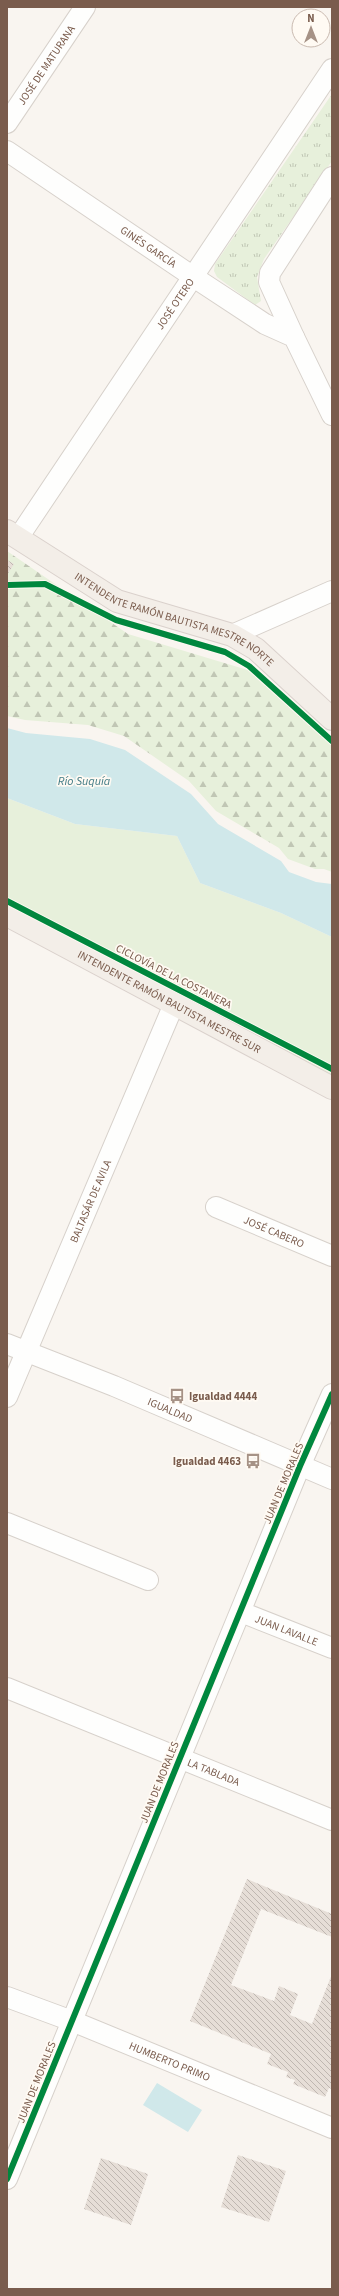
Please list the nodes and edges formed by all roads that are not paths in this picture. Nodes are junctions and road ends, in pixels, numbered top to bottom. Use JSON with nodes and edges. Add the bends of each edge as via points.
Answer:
{"nodes":[{"id":1,"x":85,"y":7,"type":"edge"},
{"id":2,"x":331,"y":73,"type":"edge"},
{"id":3,"x":7,"y":123,"type":"edge"},
{"id":4,"x":7,"y":151,"type":"edge"},
{"id":5,"x":332,"y":177,"type":"edge"},
{"id":6,"x":192,"y":276,"type":"junction"},
{"id":7,"x":294,"y":337,"type":"junction"},
{"id":8,"x":332,"y":415,"type":"edge"},
{"id":9,"x":12,"y":535,"type":"edge"},
{"id":10,"x":332,"y":591,"type":"edge"},
{"id":11,"x":232,"y":635,"type":"junction"},
{"id":12,"x":332,"y":719,"type":"edge"},
{"id":13,"x":7,"y":915,"type":"edge"},
{"id":14,"x":174,"y":1004,"type":"junction"},
{"id":15,"x":332,"y":1088,"type":"edge"},
{"id":16,"x":216,"y":1207,"type":"dead end"},
{"id":17,"x":332,"y":1256,"type":"edge"},
{"id":18,"x":7,"y":1344,"type":"edge"},
{"id":19,"x":26,"y":1352,"type":"junction"},
{"id":20,"x":332,"y":1394,"type":"edge"},
{"id":21,"x":7,"y":1397,"type":"edge"},
{"id":22,"x":300,"y":1466,"type":"junction"},
{"id":23,"x":332,"y":1479,"type":"edge"},
{"id":24,"x":7,"y":1523,"type":"edge"},
{"id":25,"x":148,"y":1580,"type":"dead end"},
{"id":26,"x":241,"y":1612,"type":"junction"},
{"id":27,"x":332,"y":1648,"type":"edge"},
{"id":28,"x":7,"y":1688,"type":"edge"},
{"id":29,"x":180,"y":1758,"type":"junction"},
{"id":30,"x":332,"y":1820,"type":"edge"},
{"id":31,"x":7,"y":1997,"type":"edge"},
{"id":32,"x":72,"y":2022,"type":"junction"},
{"id":33,"x":332,"y":2128,"type":"edge"},
{"id":34,"x":7,"y":2179,"type":"edge"}],
"edges":[{"from":1,"to":3,"type":"street","name":"JOSÉ DE MATURANA"},
{"from":2,"to":6,"type":"street","name":"JOSÉ OTERO"},
{"from":4,"to":6,"type":"street","name":"GINÉS GARCÍA"},
{"from":5,"to":7,"type":"street","via":[[270,273],[269,282]]},
{"from":6,"to":7,"type":"street","name":"GINÉS GARCÍA","via":[[265,324]]},
{"from":6,"to":9,"type":"street","name":"JOSÉ OTERO"},
{"from":7,"to":8,"type":"street"},
{"from":9,"to":11,"type":"main road","name":"INTENDENTE RAMÓN BAUTISTA MESTRE NORTE","via":[[117,602]]},
{"from":10,"to":11,"type":"street"},
{"from":11,"to":12,"type":"main road","name":"INTENDENTE RAMÓN BAUTISTA MESTRE NORTE","via":[[256,649]]},
{"from":13,"to":14,"type":"main road","name":"INTENDENTE RAMÓN BAUTISTA MESTRE SUR"},
{"from":14,"to":15,"type":"main road","name":"INTENDENTE RAMÓN BAUTISTA MESTRE SUR"},
{"from":14,"to":19,"type":"street","name":"BALTASÁR DE AVILA"},
{"from":16,"to":17,"type":"street","name":"JOSÉ CABERO"},
{"from":18,"to":19,"type":"street","name":"IGUALDAD"},
{"from":19,"to":21,"type":"street","name":"BALTASÁR DE AVILA"},
{"from":19,"to":22,"type":"street","name":"IGUALDAD","via":[[114,1386]]},
{"from":20,"to":22,"type":"street","name":"JUAN DE MORALES"},
{"from":22,"to":23,"type":"street","name":"IGUALDAD"},
{"from":22,"to":26,"type":"street","name":"JUAN DE MORALES"},
{"from":24,"to":25,"type":"street"},
{"from":26,"to":27,"type":"street","name":"JUAN LAVALLE"},
{"from":26,"to":29,"type":"street","name":"JUAN DE MORALES"},
{"from":28,"to":29,"type":"street","name":"LA TABLADA"},
{"from":29,"to":30,"type":"street","name":"LA TABLADA"},
{"from":29,"to":32,"type":"street","name":"JUAN DE MORALES"},
{"from":31,"to":32,"type":"street","name":"HUMBERTO PRIMO"},
{"from":32,"to":33,"type":"street","name":"HUMBERTO PRIMO"},
{"from":32,"to":34,"type":"street","name":"JUAN DE MORALES"}]}
